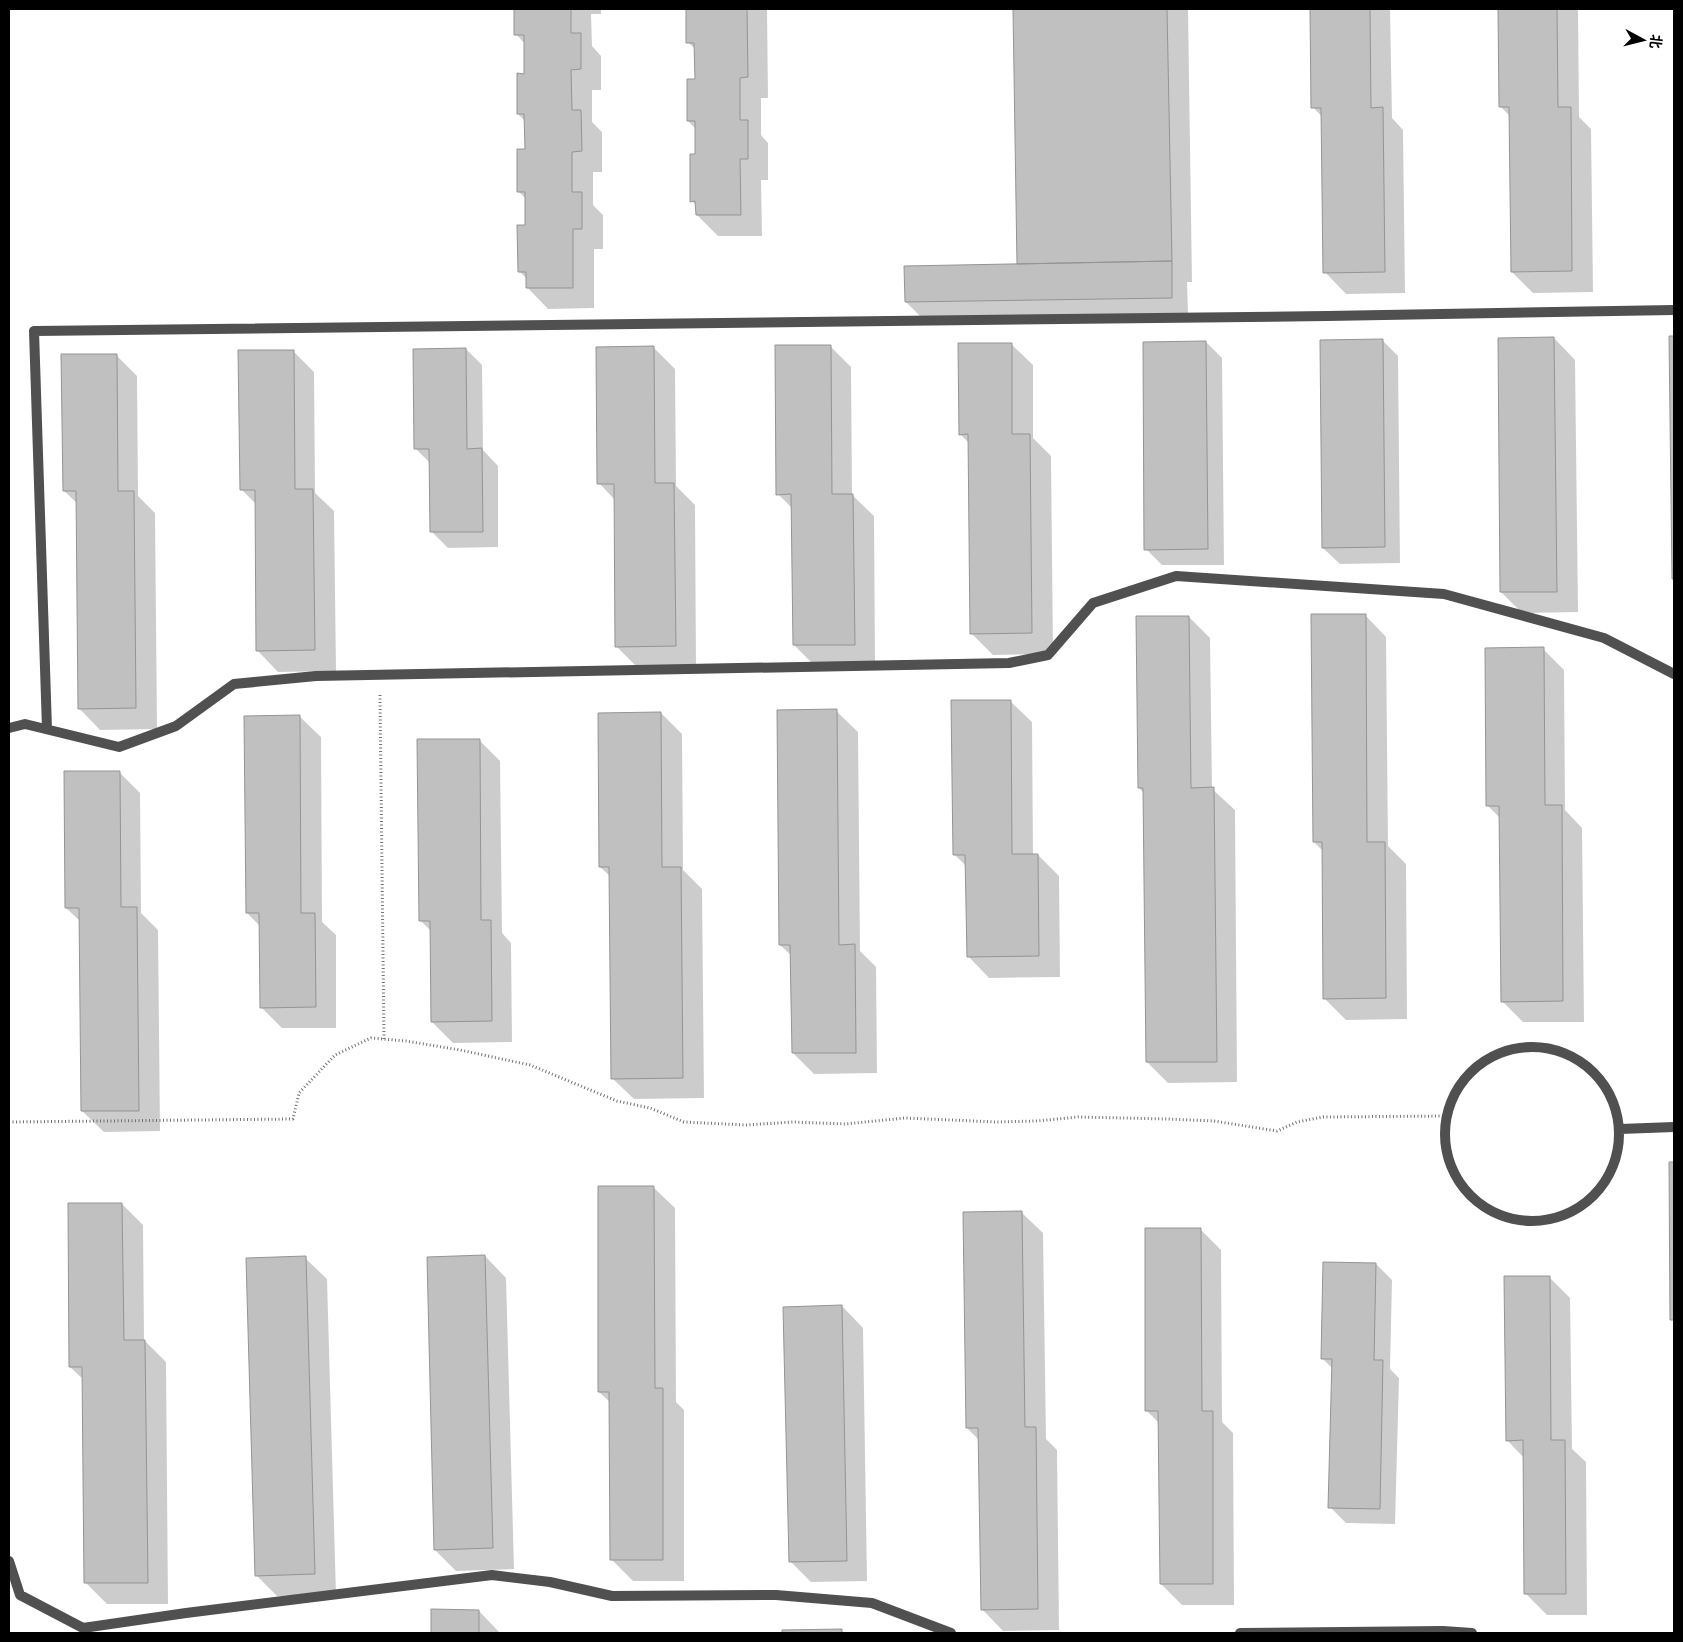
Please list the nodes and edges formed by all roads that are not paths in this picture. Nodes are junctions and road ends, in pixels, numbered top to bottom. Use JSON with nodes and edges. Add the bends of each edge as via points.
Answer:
{"nodes":[{"id":1,"x":1674,"y":310,"type":"edge"},
{"id":2,"x":1674,"y":674,"type":"edge"},
{"id":3,"x":9,"y":728,"type":"edge"},
{"id":4,"x":48,"y":729,"type":"junction"},
{"id":5,"x":1674,"y":1127,"type":"edge"},
{"id":6,"x":1620,"y":1129,"type":"junction"},
{"id":7,"x":9,"y":1561,"type":"edge"},
{"id":8,"x":951,"y":1633,"type":"edge"},
{"id":9,"x":1240,"y":1633,"type":"edge"},
{"id":10,"x":1472,"y":1633,"type":"edge"}],
"edges":[{"from":1,"to":4,"type":"lane","via":[[34,331]]},
{"from":2,"to":4,"type":"lane","via":[[1604,638],[1444,594],[1176,576],[1093,603],[1048,655],[1009,663],[316,676],[234,684],[176,726],[119,747]]},
{"from":3,"to":4,"type":"lane","via":[[25,724]]},
{"from":5,"to":6,"type":"lane"},
{"from":6,"to":6,"type":"lane","via":[[1616,1160],[1602,1188],[1580,1209],[1546,1222],[1510,1220],[1477,1204],[1454,1176],[1444,1141],[1449,1105],[1468,1074],[1498,1053],[1533,1046],[1568,1054],[1594,1072],[1613,1098]]},
{"from":7,"to":8,"type":"lane","via":[[20,1595],[83,1628],[492,1575],[550,1582],[612,1596],[776,1596],[872,1603]]},
{"from":9,"to":10,"type":"lane"}]}
